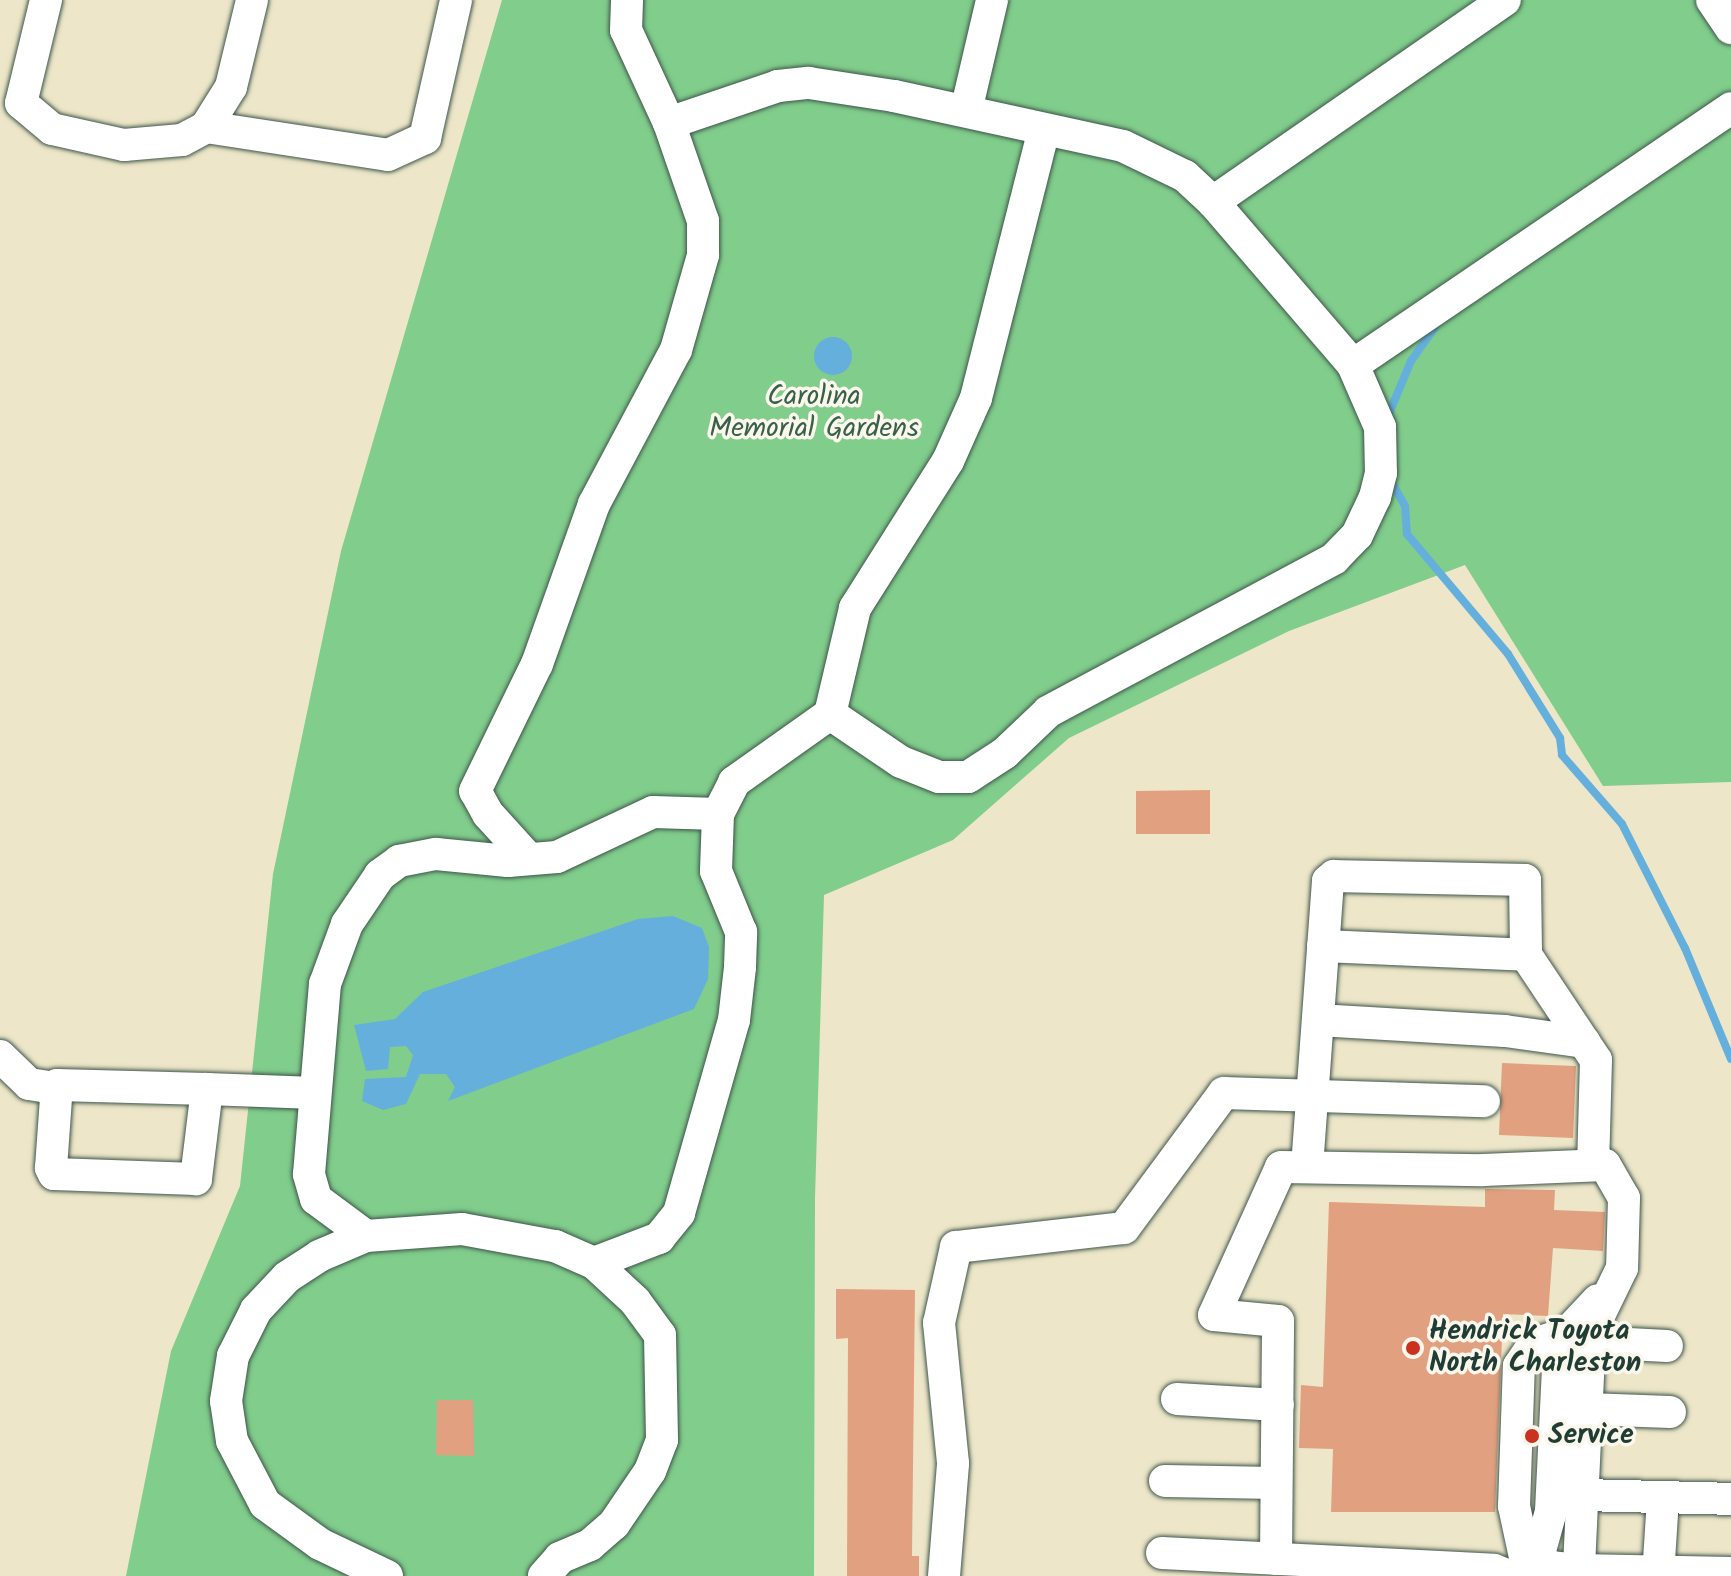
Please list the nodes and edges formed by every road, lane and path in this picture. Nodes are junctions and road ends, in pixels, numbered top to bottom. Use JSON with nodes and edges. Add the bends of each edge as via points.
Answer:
{"nodes":[{"id":1,"x":46,"y":0,"type":"edge"},
{"id":2,"x":252,"y":0,"type":"edge"},
{"id":3,"x":456,"y":0,"type":"edge"},
{"id":4,"x":627,"y":0,"type":"edge"},
{"id":5,"x":992,"y":0,"type":"edge"},
{"id":6,"x":1505,"y":0,"type":"edge"},
{"id":7,"x":1712,"y":0,"type":"edge"},
{"id":8,"x":1731,"y":28,"type":"edge"},
{"id":9,"x":1731,"y":108,"type":"edge"},
{"id":10,"x":966,"y":111,"type":"junction"},
{"id":11,"x":669,"y":123,"type":"junction"},
{"id":12,"x":206,"y":127,"type":"junction"},
{"id":13,"x":1044,"y":129,"type":"junction"},
{"id":14,"x":1213,"y":202,"type":"junction"},
{"id":15,"x":1353,"y":365,"type":"junction"},
{"id":16,"x":830,"y":714,"type":"junction"},
{"id":17,"x":718,"y":814,"type":"junction"},
{"id":18,"x":529,"y":859,"type":"junction"},
{"id":19,"x":1323,"y":946,"type":"junction"},
{"id":20,"x":1526,"y":955,"type":"junction"},
{"id":21,"x":1318,"y":1020,"type":"junction"},
{"id":22,"x":1584,"y":1042,"type":"junction"},
{"id":23,"x":0,"y":1056,"type":"edge"},
{"id":24,"x":54,"y":1088,"type":"junction"},
{"id":25,"x":207,"y":1089,"type":"junction"},
{"id":26,"x":1312,"y":1092,"type":"junction"},
{"id":27,"x":315,"y":1093,"type":"junction"},
{"id":28,"x":1484,"y":1101,"type":"dead end"},
{"id":29,"x":1593,"y":1165,"type":"junction"},
{"id":30,"x":1307,"y":1167,"type":"junction"},
{"id":31,"x":366,"y":1236,"type":"junction"},
{"id":32,"x":594,"y":1263,"type":"junction"},
{"id":33,"x":1568,"y":1338,"type":"junction"},
{"id":34,"x":1667,"y":1346,"type":"dead end"},
{"id":35,"x":1177,"y":1399,"type":"dead end"},
{"id":36,"x":1278,"y":1405,"type":"junction"},
{"id":37,"x":1587,"y":1409,"type":"junction"},
{"id":38,"x":1670,"y":1412,"type":"dead end"},
{"id":39,"x":1165,"y":1481,"type":"dead end"},
{"id":40,"x":1276,"y":1483,"type":"junction"},
{"id":41,"x":1583,"y":1495,"type":"junction"},
{"id":42,"x":1663,"y":1498,"type":"junction"},
{"id":43,"x":1731,"y":1499,"type":"edge"},
{"id":44,"x":1276,"y":1559,"type":"junction"},
{"id":45,"x":1177,"y":1561,"type":"edge"},
{"id":46,"x":1579,"y":1570,"type":"junction"},
{"id":47,"x":1731,"y":1573,"type":"edge"},
{"id":48,"x":1658,"y":1574,"type":"edge"},
{"id":49,"x":387,"y":1576,"type":"edge"},
{"id":50,"x":544,"y":1576,"type":"edge"},
{"id":51,"x":944,"y":1576,"type":"edge"},
{"id":52,"x":1510,"y":1576,"type":"edge"},
{"id":53,"x":1531,"y":1576,"type":"edge"},
{"id":54,"x":1541,"y":1576,"type":"edge"}],
"edges":[{"from":1,"to":12,"type":"street","via":[[21,103],[52,129],[124,145],[182,140]]},
{"from":2,"to":12,"type":"street","via":[[231,87]]},
{"from":3,"to":12,"type":"street","via":[[425,138],[388,155]]},
{"from":4,"to":11,"type":"street","via":[[626,30]]},
{"from":5,"to":10,"type":"street"},
{"from":6,"to":14,"type":"street"},
{"from":7,"to":8,"type":"street"},
{"from":9,"to":15,"type":"street"},
{"from":10,"to":11,"type":"street","via":[[809,83],[778,86]]},
{"from":10,"to":13,"type":"street"},
{"from":11,"to":18,"type":"street","via":[[703,221],[703,255],[692,300],[676,350],[594,504],[537,664],[475,791],[488,814]]},
{"from":13,"to":14,"type":"street","via":[[1123,146],[1185,176]]},
{"from":13,"to":16,"type":"street","via":[[976,398],[948,461],[855,608]]},
{"from":14,"to":15,"type":"street"},
{"from":15,"to":16,"type":"street","via":[[1380,427],[1381,473],[1357,535],[1334,559],[1048,712],[1005,753],[968,777],[939,777],[901,762]]},
{"from":16,"to":17,"type":"street","via":[[734,782]]},
{"from":17,"to":18,"type":"street","via":[[653,812],[557,857]]},
{"from":17,"to":32,"type":"street","via":[[716,871],[741,932],[734,1020],[679,1213],[659,1238]]},
{"from":18,"to":27,"type":"street","via":[[436,854],[399,861],[380,875],[347,924],[325,984]]},
{"from":19,"to":20,"type":"street"},
{"from":19,"to":20,"type":"street","via":[[1328,881],[1334,876],[1525,880]]},
{"from":19,"to":21,"type":"street"},
{"from":20,"to":22,"type":"street"},
{"from":21,"to":22,"type":"street","via":[[1505,1031]]},
{"from":21,"to":26,"type":"street"},
{"from":22,"to":29,"type":"street","via":[[1596,1060]]},
{"from":23,"to":24,"type":"street","via":[[29,1084]]},
{"from":24,"to":25,"type":"street"},
{"from":24,"to":25,"type":"street","via":[[54,1174],[196,1179]]},
{"from":25,"to":27,"type":"street"},
{"from":26,"to":28,"type":"street"},
{"from":26,"to":30,"type":"street"},
{"from":26,"to":51,"type":"street","via":[[1224,1093],[1124,1228],[956,1247],[939,1323],[953,1463]]},
{"from":27,"to":31,"type":"street","via":[[309,1174],[316,1199]]},
{"from":29,"to":30,"type":"street"},
{"from":29,"to":33,"type":"street","via":[[1605,1165],[1624,1198],[1622,1268],[1609,1294],[1589,1305]]},
{"from":30,"to":36,"type":"street","via":[[1281,1167],[1214,1315],[1278,1321]]},
{"from":31,"to":32,"type":"street","via":[[462,1229],[555,1246]]},
{"from":31,"to":49,"type":"street","via":[[287,1277],[256,1310],[233,1356],[226,1401],[232,1441],[265,1504],[320,1544]]},
{"from":32,"to":50,"type":"street","via":[[635,1301],[660,1335],[662,1440],[650,1471],[614,1524],[590,1545],[560,1558]]},
{"from":33,"to":34,"type":"street"},
{"from":33,"to":37,"type":"street"},
{"from":33,"to":53,"type":"street","via":[[1534,1344],[1519,1366],[1514,1506]]},
{"from":35,"to":36,"type":"street"},
{"from":36,"to":40,"type":"street"},
{"from":37,"to":38,"type":"street"},
{"from":37,"to":41,"type":"street"},
{"from":39,"to":40,"type":"street"},
{"from":40,"to":44,"type":"street"},
{"from":41,"to":42,"type":"street"},
{"from":41,"to":46,"type":"street"},
{"from":42,"to":43,"type":"street"},
{"from":42,"to":48,"type":"street"},
{"from":44,"to":45,"type":"street"},
{"from":44,"to":52,"type":"street","via":[[1494,1570]]},
{"from":46,"to":48,"type":"street"},
{"from":46,"to":54,"type":"street","via":[[1552,1567]]},
{"from":47,"to":48,"type":"street"}]}
